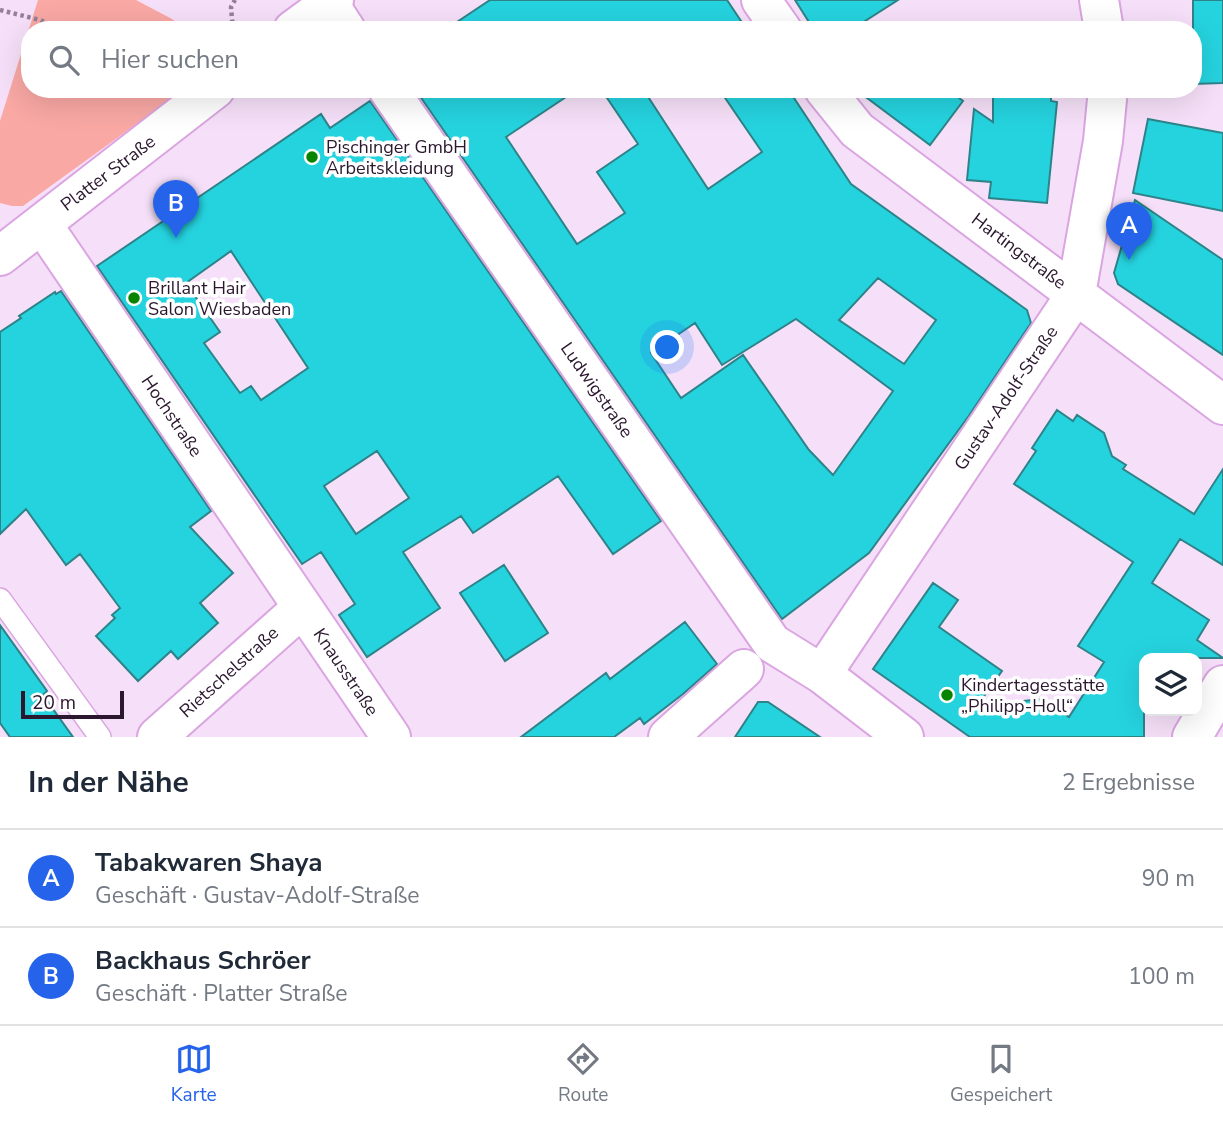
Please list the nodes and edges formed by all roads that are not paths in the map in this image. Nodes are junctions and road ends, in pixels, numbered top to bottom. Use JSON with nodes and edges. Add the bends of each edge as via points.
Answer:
{"nodes":[{"id":1,"x":761,"y":0,"type":"edge"},
{"id":2,"x":1099,"y":0,"type":"edge"},
{"id":3,"x":336,"y":11,"type":"edge"},
{"id":4,"x":313,"y":21,"type":"edge"},
{"id":5,"x":776,"y":21,"type":"edge"},
{"id":6,"x":1102,"y":21,"type":"edge"},
{"id":7,"x":203,"y":98,"type":"edge"},
{"id":8,"x":394,"y":98,"type":"edge"},
{"id":9,"x":831,"y":98,"type":"edge"},
{"id":10,"x":1107,"y":98,"type":"edge"},
{"id":11,"x":41,"y":224,"type":"junction"},
{"id":12,"x":0,"y":256,"type":"edge"},
{"id":13,"x":1076,"y":294,"type":"junction"},
{"id":14,"x":1223,"y":405,"type":"edge"},
{"id":15,"x":0,"y":599,"type":"edge"},
{"id":16,"x":302,"y":608,"type":"junction"},
{"id":17,"x":744,"y":669,"type":"dead end"},
{"id":18,"x":822,"y":674,"type":"junction"},
{"id":19,"x":1223,"y":685,"type":"edge"},
{"id":20,"x":100,"y":737,"type":"edge"},
{"id":21,"x":157,"y":737,"type":"edge"},
{"id":22,"x":391,"y":737,"type":"edge"},
{"id":23,"x":668,"y":737,"type":"edge"},
{"id":24,"x":904,"y":737,"type":"edge"},
{"id":25,"x":1192,"y":737,"type":"edge"}],
"edges":[{"from":1,"to":5,"type":"street"},
{"from":2,"to":6,"type":"street"},
{"from":3,"to":4,"type":"street"},
{"from":7,"to":11,"type":"street","name":"Platter Straße"},
{"from":8,"to":18,"type":"street","name":"Ludwigstraße","via":[[772,643]]},
{"from":9,"to":13,"type":"street","name":"Hartingstraße","via":[[857,130]]},
{"from":10,"to":13,"type":"street","name":"Gustav-Adolf-Straße"},
{"from":11,"to":12,"type":"street","name":"Platter Straße"},
{"from":11,"to":16,"type":"street","name":"Hochstraße"},
{"from":13,"to":14,"type":"street","name":"Hartingstraße"},
{"from":13,"to":18,"type":"street","name":"Gustav-Adolf-Straße"},
{"from":15,"to":20,"type":"lane"},
{"from":16,"to":21,"type":"street","name":"Rietschelstraße"},
{"from":16,"to":22,"type":"street","name":"Knausstraße"},
{"from":17,"to":23,"type":"street"},
{"from":18,"to":24,"type":"street","name":"Ludwigstraße"},
{"from":19,"to":25,"type":"street"}]}
